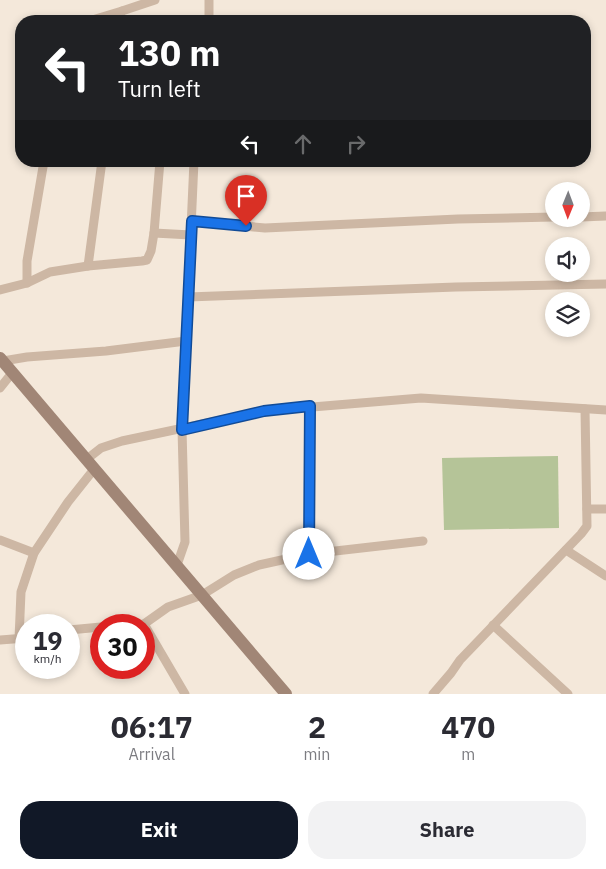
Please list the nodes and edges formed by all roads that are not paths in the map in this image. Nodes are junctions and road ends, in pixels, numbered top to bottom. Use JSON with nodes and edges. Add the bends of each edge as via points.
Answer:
{"nodes":[{"id":1,"x":155,"y":0,"type":"edge"},
{"id":2,"x":209,"y":0,"type":"edge"},
{"id":3,"x":122,"y":11,"type":"junction"},
{"id":4,"x":109,"y":15,"type":"edge"},
{"id":5,"x":120,"y":15,"type":"edge"},
{"id":6,"x":209,"y":15,"type":"edge"},
{"id":7,"x":43,"y":167,"type":"edge"},
{"id":8,"x":101,"y":167,"type":"edge"},
{"id":9,"x":160,"y":167,"type":"edge"},
{"id":10,"x":194,"y":167,"type":"edge"},
{"id":11,"x":606,"y":216,"type":"edge"},
{"id":12,"x":545,"y":217,"type":"edge"},
{"id":13,"x":590,"y":217,"type":"edge"},
{"id":14,"x":192,"y":221,"type":"junction"},
{"id":15,"x":154,"y":233,"type":"junction"},
{"id":16,"x":191,"y":235,"type":"junction"},
{"id":17,"x":88,"y":266,"type":"junction"},
{"id":18,"x":27,"y":283,"type":"junction"},
{"id":19,"x":606,"y":284,"type":"edge"},
{"id":20,"x":0,"y":290,"type":"edge"},
{"id":21,"x":188,"y":297,"type":"junction"},
{"id":22,"x":186,"y":342,"type":"junction"},
{"id":23,"x":1,"y":360,"type":"edge"},
{"id":24,"x":12,"y":373,"type":"junction"},
{"id":25,"x":0,"y":387,"type":"edge"},
{"id":26,"x":310,"y":406,"type":"junction"},
{"id":27,"x":585,"y":409,"type":"junction"},
{"id":28,"x":606,"y":410,"type":"edge"},
{"id":29,"x":182,"y":430,"type":"junction"},
{"id":30,"x":91,"y":464,"type":"junction"},
{"id":31,"x":587,"y":509,"type":"junction"},
{"id":32,"x":606,"y":509,"type":"edge"},
{"id":33,"x":0,"y":540,"type":"edge"},
{"id":34,"x":423,"y":541,"type":"dead end"},
{"id":35,"x":566,"y":550,"type":"junction"},
{"id":36,"x":34,"y":553,"type":"junction"},
{"id":37,"x":309,"y":554,"type":"junction"},
{"id":38,"x":177,"y":565,"type":"junction"},
{"id":39,"x":606,"y":576,"type":"edge"},
{"id":40,"x":202,"y":596,"type":"junction"},
{"id":41,"x":22,"y":614,"type":"edge"},
{"id":42,"x":155,"y":616,"type":"edge"},
{"id":43,"x":493,"y":625,"type":"junction"},
{"id":44,"x":15,"y":639,"type":"edge"},
{"id":45,"x":0,"y":640,"type":"edge"},
{"id":46,"x":155,"y":643,"type":"edge"},
{"id":47,"x":185,"y":694,"type":"edge"},
{"id":48,"x":286,"y":694,"type":"edge"},
{"id":49,"x":433,"y":694,"type":"edge"},
{"id":50,"x":568,"y":694,"type":"edge"}],
"edges":[{"from":1,"to":3,"type":"street"},
{"from":2,"to":6,"type":"street"},
{"from":3,"to":4,"type":"street"},
{"from":3,"to":5,"type":"street"},
{"from":7,"to":18,"type":"street","via":[[27,260]]},
{"from":8,"to":17,"type":"street"},
{"from":9,"to":15,"type":"street"},
{"from":10,"to":14,"type":"street"},
{"from":11,"to":13,"type":"street"},
{"from":12,"to":14,"type":"street","via":[[264,228]]},
{"from":14,"to":16,"type":"street"},
{"from":15,"to":16,"type":"street"},
{"from":15,"to":17,"type":"street","via":[[148,260]]},
{"from":16,"to":21,"type":"street"},
{"from":17,"to":18,"type":"street","via":[[50,272]]},
{"from":18,"to":20,"type":"street"},
{"from":19,"to":21,"type":"street"},
{"from":21,"to":22,"type":"street"},
{"from":22,"to":23,"type":"street"},
{"from":22,"to":29,"type":"street"},
{"from":23,"to":24,"type":"main road"},
{"from":24,"to":25,"type":"street"},
{"from":24,"to":30,"type":"main road"},
{"from":26,"to":27,"type":"street","via":[[421,398]]},
{"from":26,"to":29,"type":"street","via":[[264,411]]},
{"from":26,"to":37,"type":"street"},
{"from":27,"to":28,"type":"street"},
{"from":27,"to":31,"type":"street"},
{"from":29,"to":30,"type":"street","via":[[101,448]]},
{"from":29,"to":38,"type":"street","via":[[185,542]]},
{"from":30,"to":36,"type":"street"},
{"from":30,"to":38,"type":"main road"},
{"from":31,"to":32,"type":"street"},
{"from":31,"to":35,"type":"street","via":[[586,526]]},
{"from":33,"to":36,"type":"street"},
{"from":34,"to":37,"type":"street"},
{"from":35,"to":39,"type":"street"},
{"from":35,"to":43,"type":"street"},
{"from":36,"to":41,"type":"street","via":[[21,592]]},
{"from":37,"to":40,"type":"street","via":[[259,565],[234,575]]},
{"from":38,"to":40,"type":"main road"},
{"from":40,"to":42,"type":"street","via":[[168,607]]},
{"from":40,"to":48,"type":"main road"},
{"from":43,"to":49,"type":"street"},
{"from":43,"to":50,"type":"street"},
{"from":44,"to":45,"type":"street"},
{"from":46,"to":47,"type":"street"}]}
